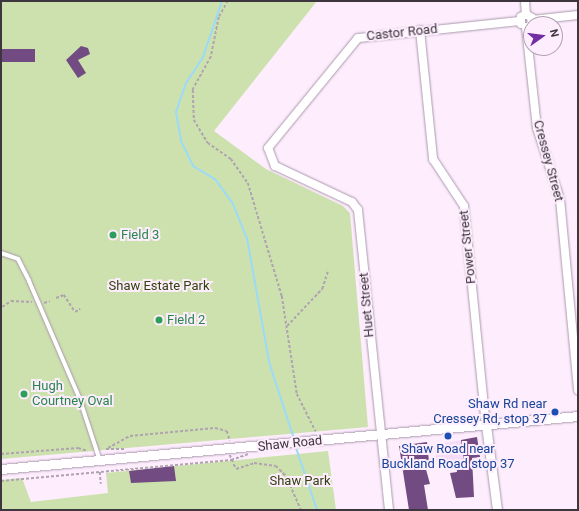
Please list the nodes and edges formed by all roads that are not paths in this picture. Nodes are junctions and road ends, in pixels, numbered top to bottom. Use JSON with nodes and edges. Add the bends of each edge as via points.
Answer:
{"nodes":[{"id":1,"x":525,"y":1,"type":"edge"},
{"id":2,"x":578,"y":15,"type":"edge"},
{"id":3,"x":527,"y":16,"type":"edge"},
{"id":4,"x":563,"y":17,"type":"edge"},
{"id":5,"x":523,"y":22,"type":"edge"},
{"id":6,"x":420,"y":30,"type":"junction"},
{"id":7,"x":531,"y":56,"type":"edge"},
{"id":8,"x":268,"y":151,"type":"joint"},
{"id":9,"x":1,"y":253,"type":"edge"},
{"id":10,"x":578,"y":390,"type":"edge"},
{"id":11,"x":578,"y":416,"type":"edge"},
{"id":12,"x":486,"y":425,"type":"junction"},
{"id":13,"x":379,"y":436,"type":"junction"},
{"id":14,"x":100,"y":461,"type":"junction"},
{"id":15,"x":1,"y":469,"type":"edge"},
{"id":16,"x":389,"y":510,"type":"edge"},
{"id":17,"x":497,"y":510,"type":"edge"}],
"edges":[{"from":1,"to":3,"type":"street","name":"Cressey Street"},
{"from":2,"to":4,"type":"street","name":"Castor Road"},
{"from":5,"to":6,"type":"street","name":"Castor Road"},
{"from":6,"to":8,"type":"street","name":"Castor Road","via":[[356,40],[271,143]]},
{"from":6,"to":12,"type":"street","name":"Power Street","via":[[433,159],[464,206]]},
{"from":7,"to":10,"type":"street","name":"Cressey Street","via":[[537,128],[560,199]]},
{"from":8,"to":13,"type":"street","name":"Huet Street","via":[[275,166],[349,200],[357,208]]},
{"from":9,"to":14,"type":"lane","via":[[18,259],[29,281],[79,397]]},
{"from":11,"to":12,"type":"street","name":"Shaw Road"},
{"from":12,"to":13,"type":"street","name":"Shaw Road"},
{"from":12,"to":17,"type":"street"},
{"from":13,"to":14,"type":"street","name":"Shaw Road"},
{"from":13,"to":16,"type":"street","name":"Huet Street"},
{"from":14,"to":15,"type":"street","name":"Shaw Road"}]}
